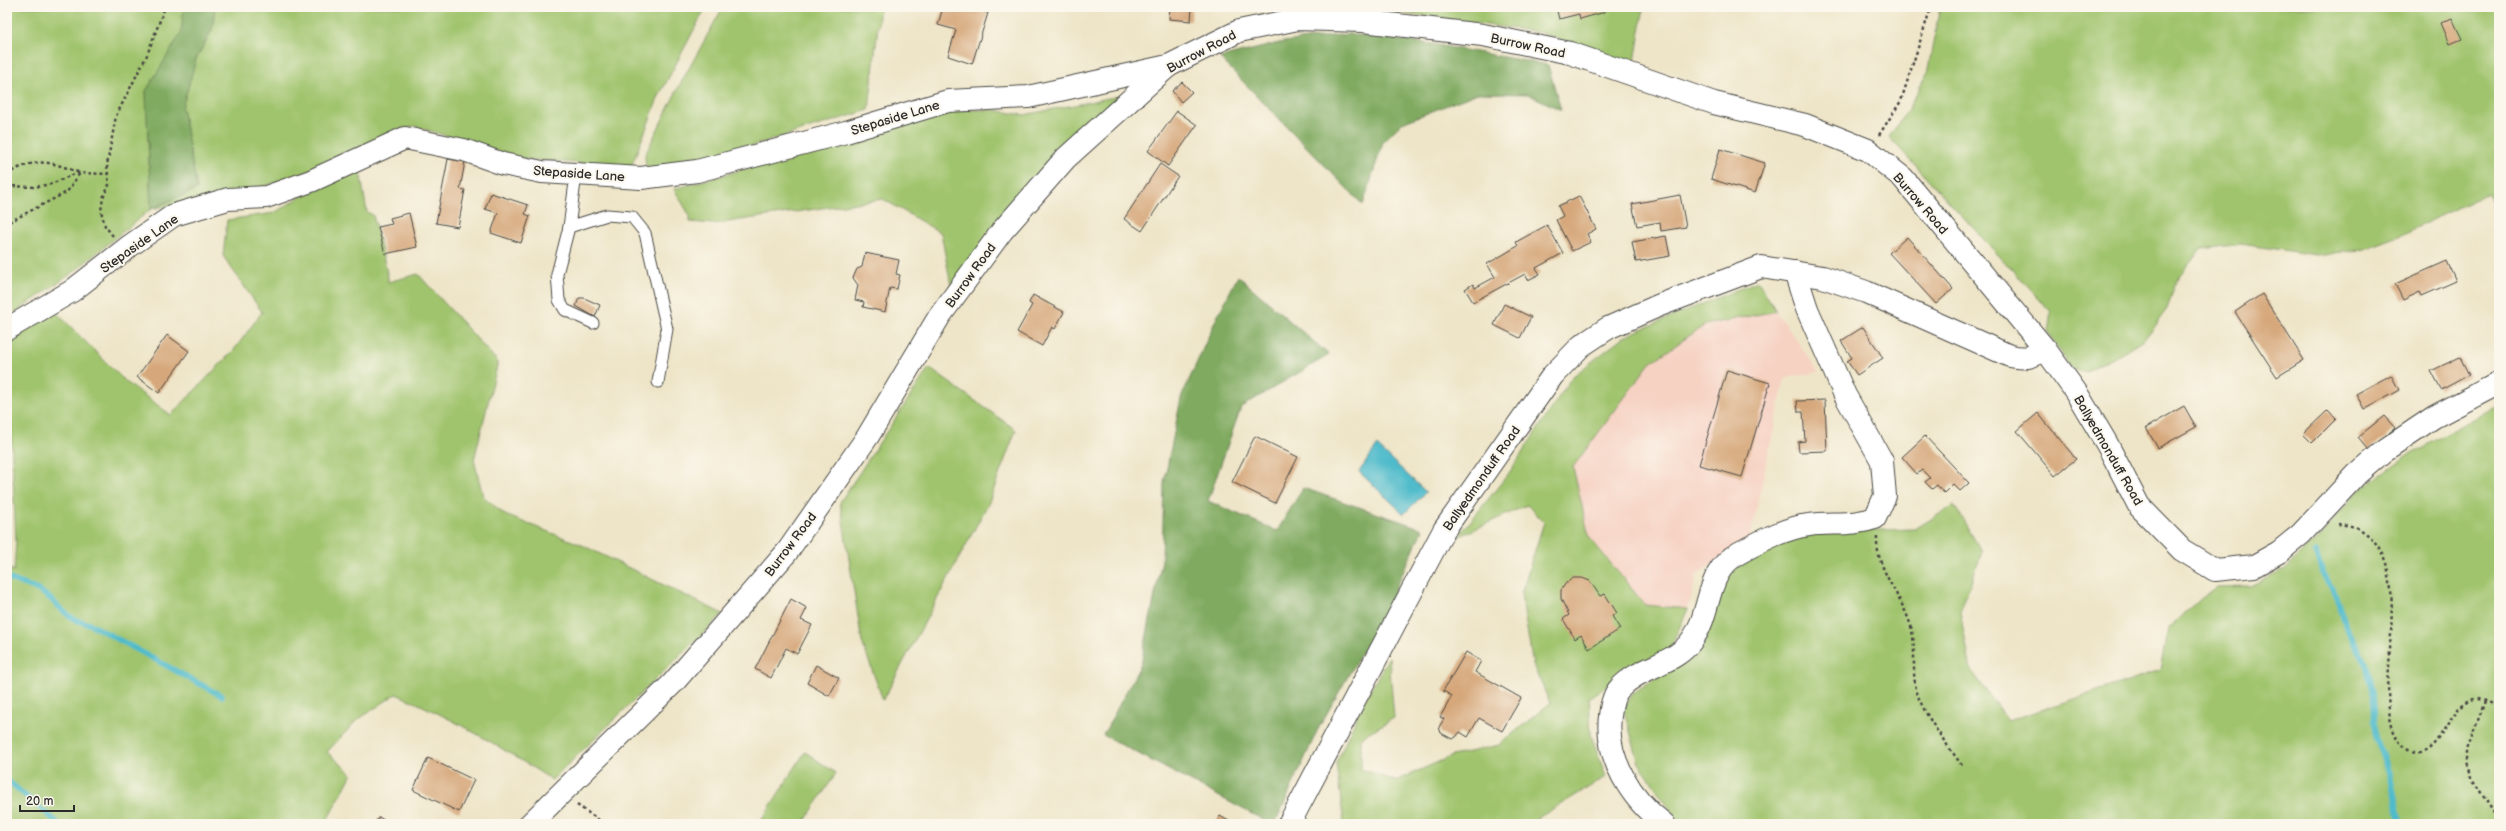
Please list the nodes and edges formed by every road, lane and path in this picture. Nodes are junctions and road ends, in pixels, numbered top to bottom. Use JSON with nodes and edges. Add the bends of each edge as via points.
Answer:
{"nodes":[{"id":1,"x":165,"y":7,"type":"edge"},
{"id":2,"x":1931,"y":7,"type":"edge"},
{"id":3,"x":1168,"y":66,"type":"junction"},
{"id":4,"x":1868,"y":150,"type":"junction"},
{"id":5,"x":7,"y":174,"type":"edge"},
{"id":6,"x":80,"y":174,"type":"junction"},
{"id":7,"x":108,"y":174,"type":"junction"},
{"id":8,"x":576,"y":175,"type":"junction"},
{"id":9,"x":7,"y":186,"type":"edge"},
{"id":10,"x":7,"y":223,"type":"edge"},
{"id":11,"x":569,"y":227,"type":"junction"},
{"id":12,"x":124,"y":251,"type":"junction"},
{"id":13,"x":1794,"y":272,"type":"junction"},
{"id":14,"x":593,"y":323,"type":"dead end"},
{"id":15,"x":7,"y":329,"type":"edge"},
{"id":16,"x":2045,"y":349,"type":"junction"},
{"id":17,"x":658,"y":382,"type":"dead end"},
{"id":18,"x":2499,"y":383,"type":"edge"},
{"id":19,"x":1875,"y":518,"type":"junction"},
{"id":20,"x":2336,"y":523,"type":"dead end"},
{"id":21,"x":2486,"y":701,"type":"junction"},
{"id":22,"x":2499,"y":707,"type":"edge"},
{"id":23,"x":1963,"y":768,"type":"dead end"},
{"id":24,"x":561,"y":794,"type":"junction"},
{"id":25,"x":2499,"y":821,"type":"edge"},
{"id":26,"x":530,"y":824,"type":"edge"},
{"id":27,"x":605,"y":824,"type":"edge"},
{"id":28,"x":1290,"y":824,"type":"edge"},
{"id":29,"x":1664,"y":824,"type":"edge"}],
"edges":[{"from":1,"to":7,"type":"path","via":[[147,55],[116,116],[107,165]]},
{"from":2,"to":4,"type":"path","via":[[1901,101]]},
{"from":3,"to":4,"type":"street","name":"Burrow Road","via":[[1240,31],[1298,19],[1363,21],[1483,35],[1570,53],[1714,103],[1805,125]]},
{"from":3,"to":8,"type":"street","name":"Stepaside Lane","via":[[1028,97],[948,101],[846,132],[697,171],[641,178],[610,174]]},
{"from":3,"to":24,"type":"street","name":"Burrow Road","via":[[1066,158],[1002,231],[940,317],[868,436],[787,552],[673,683]]},
{"from":4,"to":16,"type":"street","name":"Burrow Road","via":[[1903,178]]},
{"from":5,"to":6,"type":"path","via":[[33,162],[44,161]]},
{"from":6,"to":7,"type":"path"},
{"from":6,"to":9,"type":"path","via":[[36,187]]},
{"from":6,"to":10,"type":"path","via":[[67,192]]},
{"from":7,"to":12,"type":"path","via":[[109,185],[100,211],[105,226]]},
{"from":8,"to":11,"type":"lane"},
{"from":8,"to":12,"type":"street","name":"Stepaside Lane","via":[[542,172],[503,164],[464,150],[405,138],[311,181],[266,197],[228,199],[174,215]]},
{"from":11,"to":14,"type":"lane","via":[[557,274],[559,300],[565,310]]},
{"from":11,"to":17,"type":"lane","via":[[607,215],[632,217],[645,233],[668,329]]},
{"from":12,"to":15,"type":"street","name":"Stepaside Lane","via":[[72,291]]},
{"from":13,"to":16,"type":"street","name":"Ballyedmonduff Road","via":[[1823,277],[1866,292],[2010,356],[2033,358]]},
{"from":13,"to":19,"type":"street","via":[[1807,309],[1845,395],[1882,461],[1885,496]]},
{"from":13,"to":28,"type":"street","name":"Ballyedmonduff Road","via":[[1761,267],[1660,305],[1608,328],[1581,346],[1554,375],[1444,530]]},
{"from":16,"to":18,"type":"street","name":"Ballyedmonduff Road","via":[[2076,392],[2108,444],[2139,506],[2182,550],[2216,570],[2254,566],[2279,552],[2301,534],[2357,474],[2385,450],[2434,416]]},
{"from":19,"to":23,"type":"path","via":[[1879,557],[1913,636],[1913,680],[1920,703]]},
{"from":19,"to":29,"type":"street","via":[[1860,523],[1795,528],[1769,537],[1738,554],[1721,567],[1713,580],[1702,619],[1693,639],[1683,652],[1619,688],[1611,705],[1609,723],[1612,752],[1627,786],[1651,814]]},
{"from":20,"to":21,"type":"path","via":[[2361,529],[2374,541],[2389,576],[2392,604],[2389,708],[2394,734],[2404,747],[2412,752],[2423,751],[2432,746],[2440,738],[2450,718],[2466,702],[2476,699]]},
{"from":21,"to":22,"type":"path"},
{"from":21,"to":25,"type":"path","via":[[2467,750],[2467,763],[2473,780]]},
{"from":24,"to":26,"type":"street","name":"Burrow Road"},
{"from":24,"to":27,"type":"path"}]}
